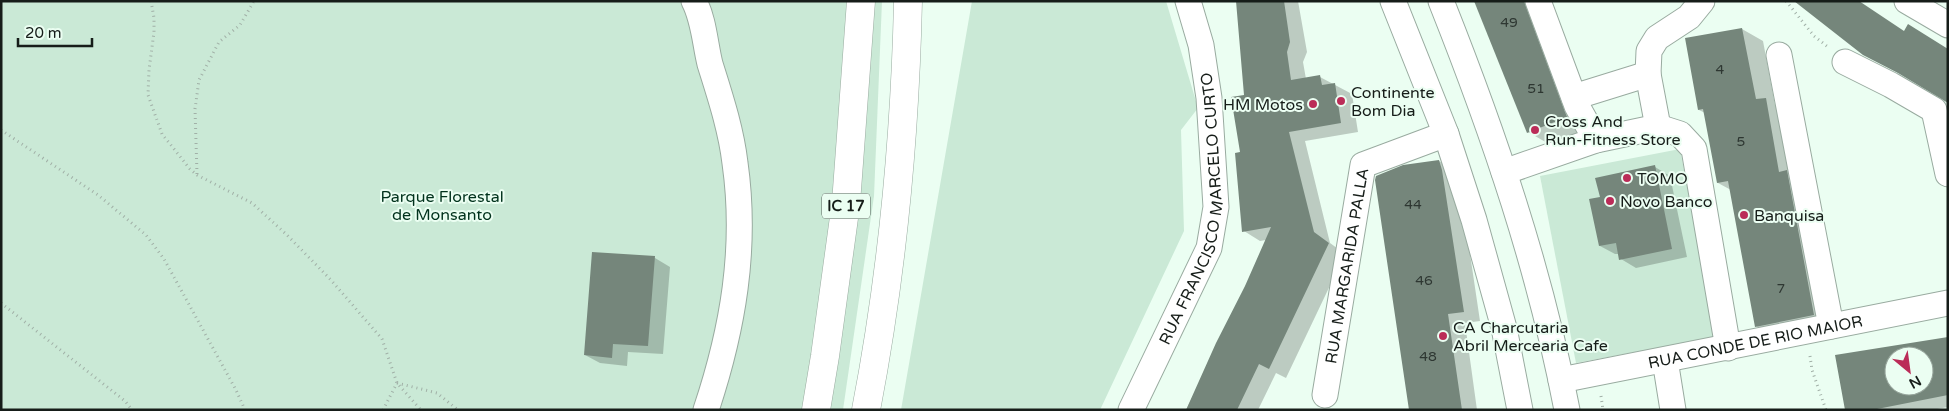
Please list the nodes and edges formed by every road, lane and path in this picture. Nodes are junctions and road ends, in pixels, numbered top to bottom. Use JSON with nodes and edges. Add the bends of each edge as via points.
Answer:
{"nodes":[{"id":1,"x":151,"y":1,"type":"edge"},
{"id":2,"x":254,"y":1,"type":"edge"},
{"id":3,"x":694,"y":1,"type":"edge"},
{"id":4,"x":861,"y":1,"type":"edge"},
{"id":5,"x":908,"y":1,"type":"edge"},
{"id":6,"x":1188,"y":1,"type":"edge"},
{"id":7,"x":1393,"y":1,"type":"edge"},
{"id":8,"x":1441,"y":1,"type":"edge"},
{"id":9,"x":1538,"y":1,"type":"edge"},
{"id":10,"x":1702,"y":1,"type":"edge"},
{"id":11,"x":1786,"y":1,"type":"edge"},
{"id":12,"x":1907,"y":1,"type":"edge"},
{"id":13,"x":1948,"y":25,"type":"edge"},
{"id":14,"x":1779,"y":55,"type":"dead end"},
{"id":15,"x":1846,"y":62,"type":"joint"},
{"id":16,"x":1648,"y":74,"type":"junction"},
{"id":17,"x":1574,"y":96,"type":"junction"},
{"id":18,"x":1658,"y":127,"type":"junction"},
{"id":19,"x":1,"y":130,"type":"edge"},
{"id":20,"x":1446,"y":134,"type":"junction"},
{"id":21,"x":1596,"y":140,"type":"junction"},
{"id":22,"x":1504,"y":172,"type":"junction"},
{"id":23,"x":1948,"y":174,"type":"edge"},
{"id":24,"x":197,"y":175,"type":"junction"},
{"id":25,"x":1,"y":303,"type":"edge"},
{"id":26,"x":1948,"y":304,"type":"edge"},
{"id":27,"x":1820,"y":329,"type":"junction"},
{"id":28,"x":1728,"y":348,"type":"junction"},
{"id":29,"x":1665,"y":360,"type":"junction"},
{"id":30,"x":1561,"y":380,"type":"junction"},
{"id":31,"x":397,"y":383,"type":"junction"},
{"id":32,"x":1325,"y":395,"type":"dead end"},
{"id":33,"x":132,"y":410,"type":"edge"},
{"id":34,"x":245,"y":410,"type":"edge"},
{"id":35,"x":383,"y":410,"type":"edge"},
{"id":36,"x":421,"y":410,"type":"edge"},
{"id":37,"x":458,"y":410,"type":"edge"},
{"id":38,"x":706,"y":410,"type":"edge"},
{"id":39,"x":816,"y":410,"type":"edge"},
{"id":40,"x":866,"y":410,"type":"edge"},
{"id":41,"x":1131,"y":410,"type":"edge"},
{"id":42,"x":1520,"y":410,"type":"edge"},
{"id":43,"x":1567,"y":410,"type":"edge"},
{"id":44,"x":1673,"y":410,"type":"edge"},
{"id":45,"x":1826,"y":410,"type":"edge"}],
"edges":[{"from":1,"to":24,"type":"path","via":[[154,32],[148,95],[162,134]]},
{"from":2,"to":24,"type":"path","via":[[240,26],[219,42],[199,80],[195,109]]},
{"from":3,"to":38,"type":"street","via":[[727,121],[735,164],[741,236],[733,310]]},
{"from":4,"to":39,"type":"highway","number":"IC 17","via":[[846,203]]},
{"from":5,"to":40,"type":"highway","number":"IC 17","via":[[897,192],[877,353]]},
{"from":6,"to":41,"type":"street","name":"RUA FRANCISCO MARCELO CURTO","via":[[1201,45],[1209,98],[1216,207],[1213,229],[1209,248]]},
{"from":7,"to":20,"type":"street"},
{"from":8,"to":22,"type":"street"},
{"from":9,"to":17,"type":"street"},
{"from":10,"to":16,"type":"street","via":[[1689,17],[1657,38],[1649,51]]},
{"from":11,"to":15,"type":"path","via":[[1814,36]]},
{"from":12,"to":13,"type":"street"},
{"from":14,"to":27,"type":"street"},
{"from":15,"to":23,"type":"street","via":[[1934,110]]},
{"from":16,"to":17,"type":"street"},
{"from":16,"to":18,"type":"street"},
{"from":17,"to":21,"type":"street"},
{"from":18,"to":21,"type":"street"},
{"from":18,"to":28,"type":"street","via":[[1680,134],[1694,149]]},
{"from":19,"to":34,"type":"path","via":[[98,195],[146,235],[164,259]]},
{"from":20,"to":32,"type":"street","name":"RUA MARGARIDA PALLA","via":[[1363,165]]},
{"from":20,"to":42,"type":"street","via":[[1504,328]]},
{"from":21,"to":22,"type":"street"},
{"from":22,"to":30,"type":"street"},
{"from":24,"to":31,"type":"path","via":[[252,203],[331,280],[382,339]]},
{"from":25,"to":33,"type":"path","via":[[125,401]]},
{"from":26,"to":27,"type":"street","name":"RUA CONDE DE RIO MAIOR"},
{"from":27,"to":28,"type":"street","name":"RUA CONDE DE RIO MAIOR"},
{"from":27,"to":45,"type":"path","via":[[1812,370]]},
{"from":28,"to":29,"type":"street","name":"RUA CONDE DE RIO MAIOR"},
{"from":29,"to":30,"type":"street","name":"RUA CONDE DE RIO MAIOR"},
{"from":29,"to":44,"type":"street"},
{"from":30,"to":43,"type":"street"},
{"from":31,"to":35,"type":"path"},
{"from":31,"to":36,"type":"path"},
{"from":31,"to":37,"type":"path","via":[[437,393]]}]}
